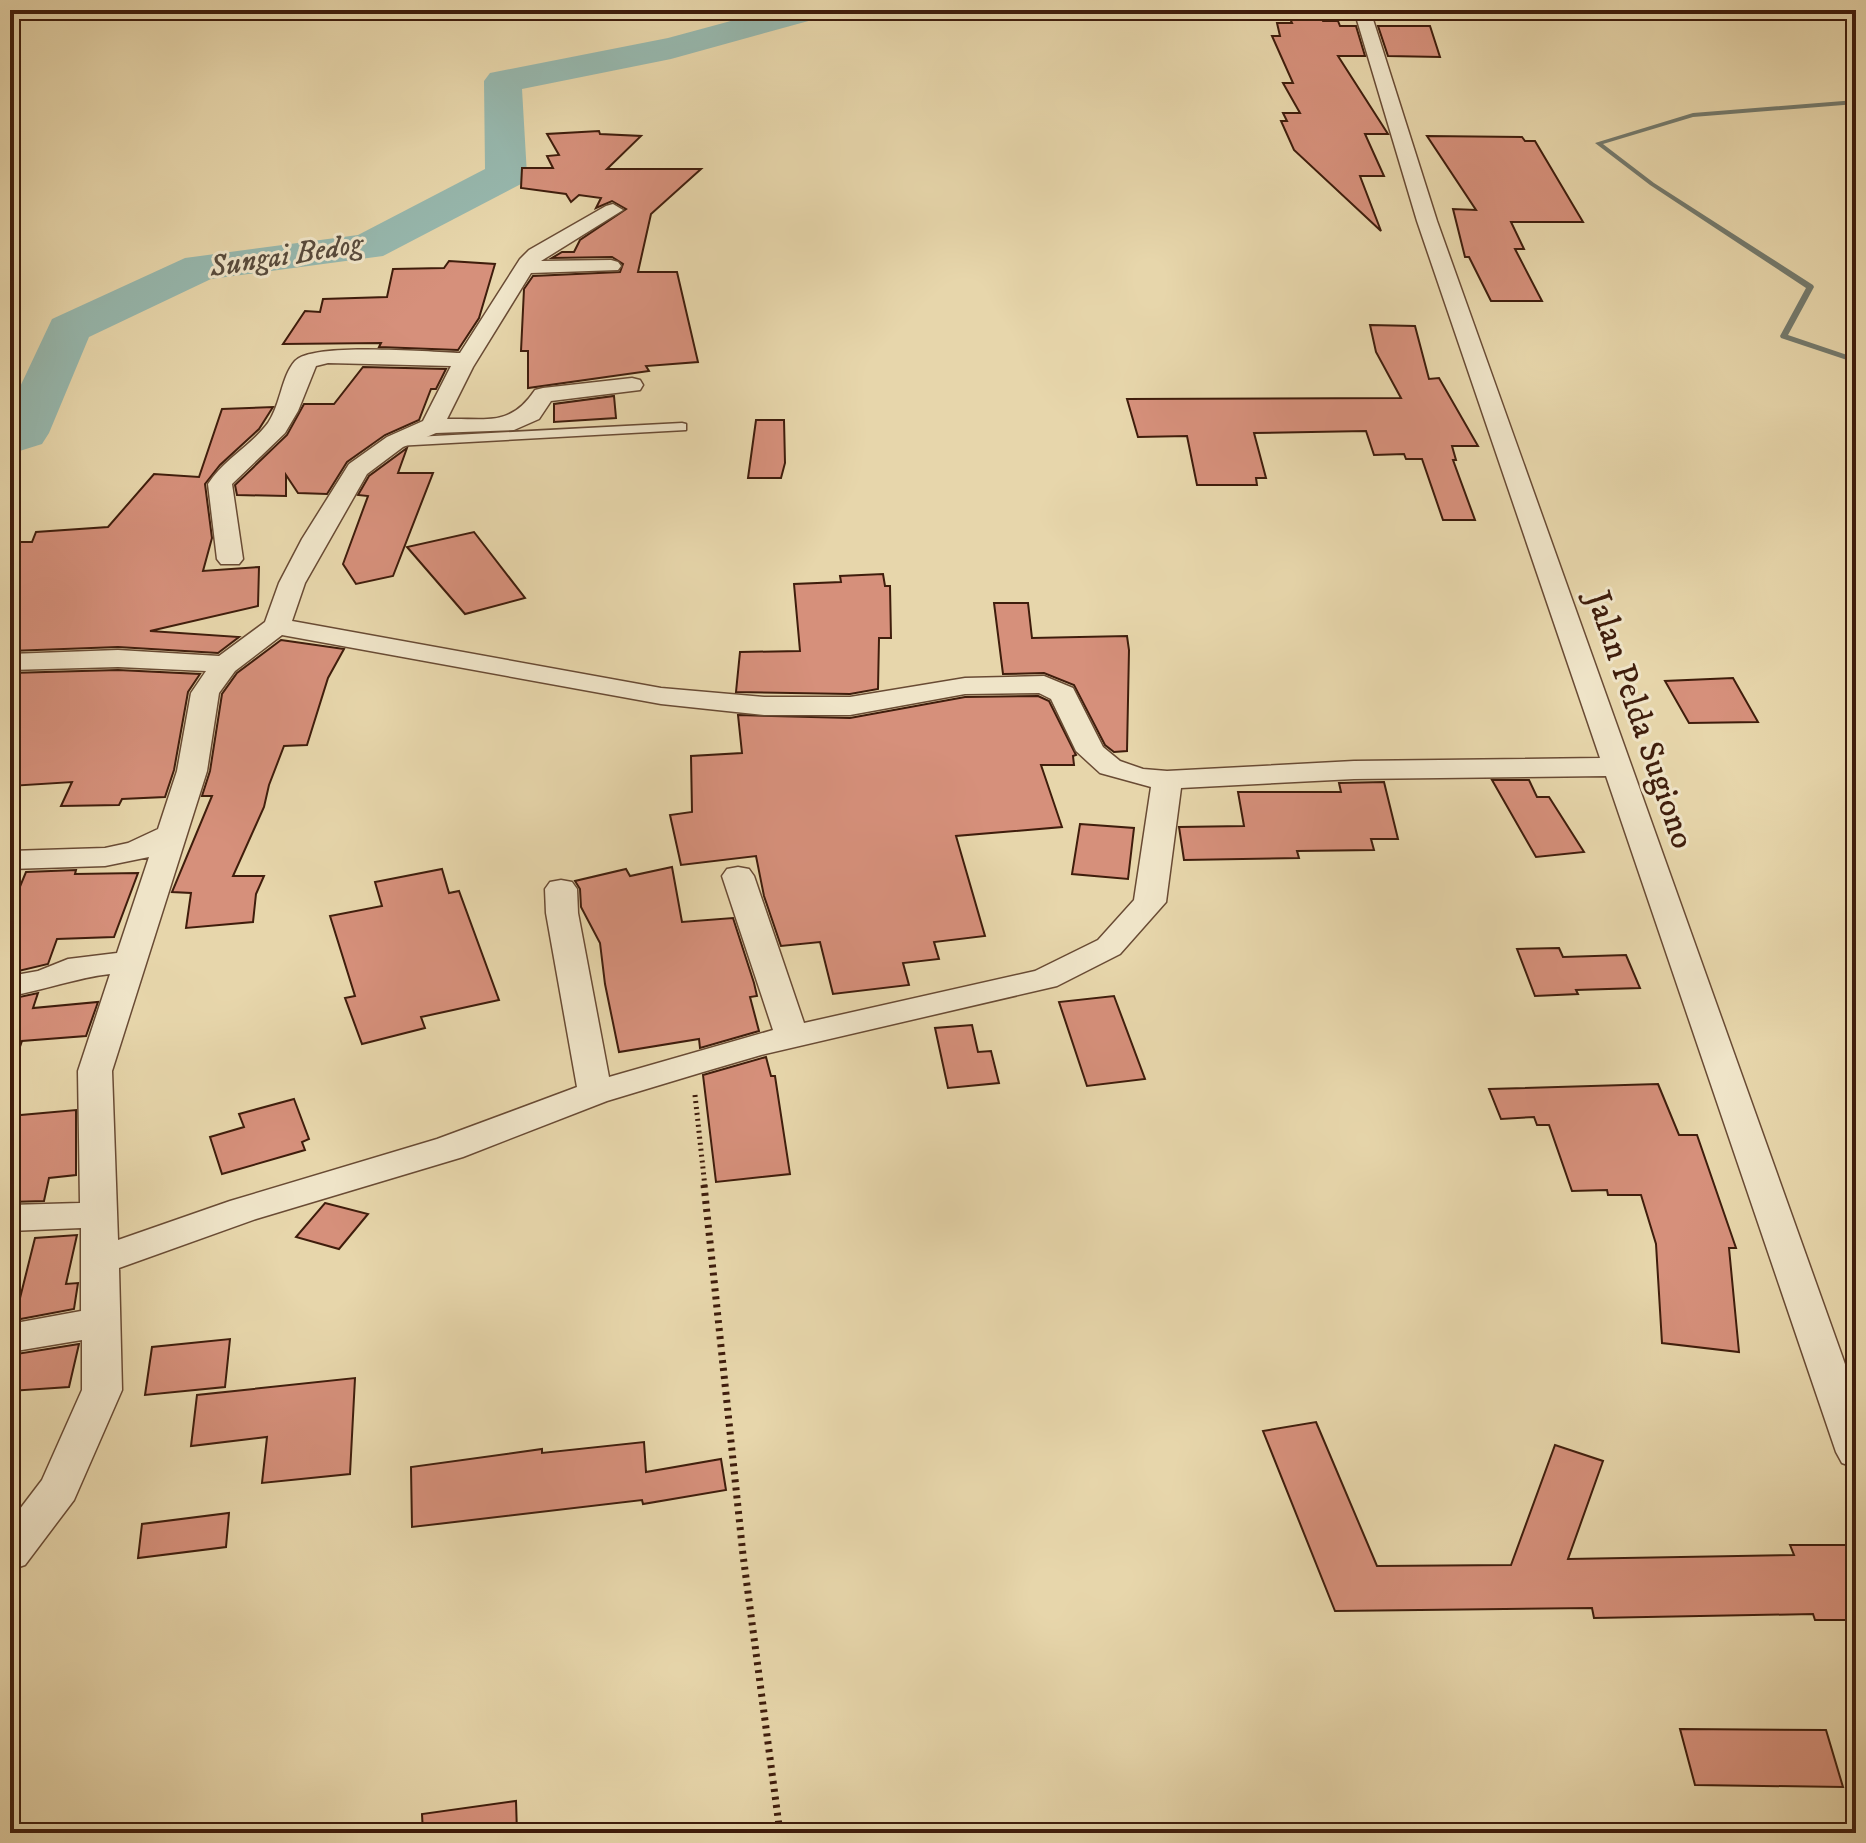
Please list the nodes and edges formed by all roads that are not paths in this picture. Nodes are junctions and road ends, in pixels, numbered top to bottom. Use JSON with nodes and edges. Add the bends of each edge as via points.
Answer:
{"nodes":[{"id":1,"x":1362,"y":10,"type":"edge"},
{"id":2,"x":613,"y":210,"type":"dead end"},
{"id":3,"x":611,"y":266,"type":"dead end"},
{"id":4,"x":525,"y":267,"type":"junction"},
{"id":5,"x":467,"y":360,"type":"junction"},
{"id":6,"x":632,"y":385,"type":"dead end"},
{"id":7,"x":432,"y":426,"type":"junction"},
{"id":8,"x":682,"y":427,"type":"dead end"},
{"id":9,"x":395,"y":442,"type":"junction"},
{"id":10,"x":230,"y":559,"type":"dead end"},
{"id":11,"x":277,"y":626,"type":"junction"},
{"id":12,"x":10,"y":662,"type":"edge"},
{"id":13,"x":225,"y":665,"type":"junction"},
{"id":14,"x":1618,"y":767,"type":"junction"},
{"id":15,"x":1167,"y":780,"type":"junction"},
{"id":16,"x":171,"y":834,"type":"junction"},
{"id":17,"x":10,"y":860,"type":"edge"},
{"id":18,"x":738,"y":876,"type":"dead end"},
{"id":19,"x":561,"y":889,"type":"dead end"},
{"id":20,"x":129,"y":962,"type":"junction"},
{"id":21,"x":10,"y":986,"type":"edge"},
{"id":22,"x":792,"y":1037,"type":"junction"},
{"id":23,"x":595,"y":1093,"type":"junction"},
{"id":24,"x":99,"y":1215,"type":"junction"},
{"id":25,"x":10,"y":1218,"type":"edge"},
{"id":26,"x":100,"y":1261,"type":"junction"},
{"id":27,"x":101,"y":1322,"type":"junction"},
{"id":28,"x":10,"y":1338,"type":"edge"},
{"id":29,"x":1856,"y":1452,"type":"edge"},
{"id":30,"x":10,"y":1553,"type":"edge"}],
"edges":[{"from":1,"to":14,"type":"street","name":"Jalan Pelda Sugiono","via":[[1427,221]]},
{"from":2,"to":4,"type":"street","via":[[536,254]]},
{"from":3,"to":4,"type":"street"},
{"from":4,"to":5,"type":"street"},
{"from":5,"to":7,"type":"street"},
{"from":5,"to":10,"type":"street","via":[[328,356],[308,361],[283,420],[225,473],[220,484]]},
{"from":6,"to":7,"type":"street","via":[[543,395],[531,414],[506,425]]},
{"from":7,"to":9,"type":"street"},
{"from":8,"to":9,"type":"lane"},
{"from":9,"to":11,"type":"street","via":[[358,469],[309,550]]},
{"from":11,"to":13,"type":"street"},
{"from":11,"to":15,"type":"street","via":[[661,696],[764,706],[850,706],[965,686],[1044,684],[1063,694],[1091,751],[1110,767]]},
{"from":12,"to":13,"type":"street","via":[[175,659]]},
{"from":13,"to":16,"type":"street","via":[[205,693],[192,771]]},
{"from":14,"to":15,"type":"street","via":[[1354,770]]},
{"from":14,"to":29,"type":"street","name":"Jalan Pelda Sugiono"},
{"from":15,"to":22,"type":"street","via":[[1150,902],[1109,947],[1045,979]]},
{"from":16,"to":17,"type":"street","via":[[137,851],[105,857]]},
{"from":16,"to":20,"type":"street"},
{"from":18,"to":22,"type":"street"},
{"from":19,"to":23,"type":"street"},
{"from":20,"to":21,"type":"street","via":[[68,969],[46,980]]},
{"from":20,"to":24,"type":"street","via":[[95,1071]]},
{"from":22,"to":23,"type":"street"},
{"from":23,"to":26,"type":"street","via":[[450,1148],[243,1210]]},
{"from":24,"to":25,"type":"street"},
{"from":24,"to":26,"type":"street"},
{"from":26,"to":27,"type":"street"},
{"from":27,"to":28,"type":"street"},
{"from":27,"to":30,"type":"street","via":[[102,1390],[59,1489]]}]}
